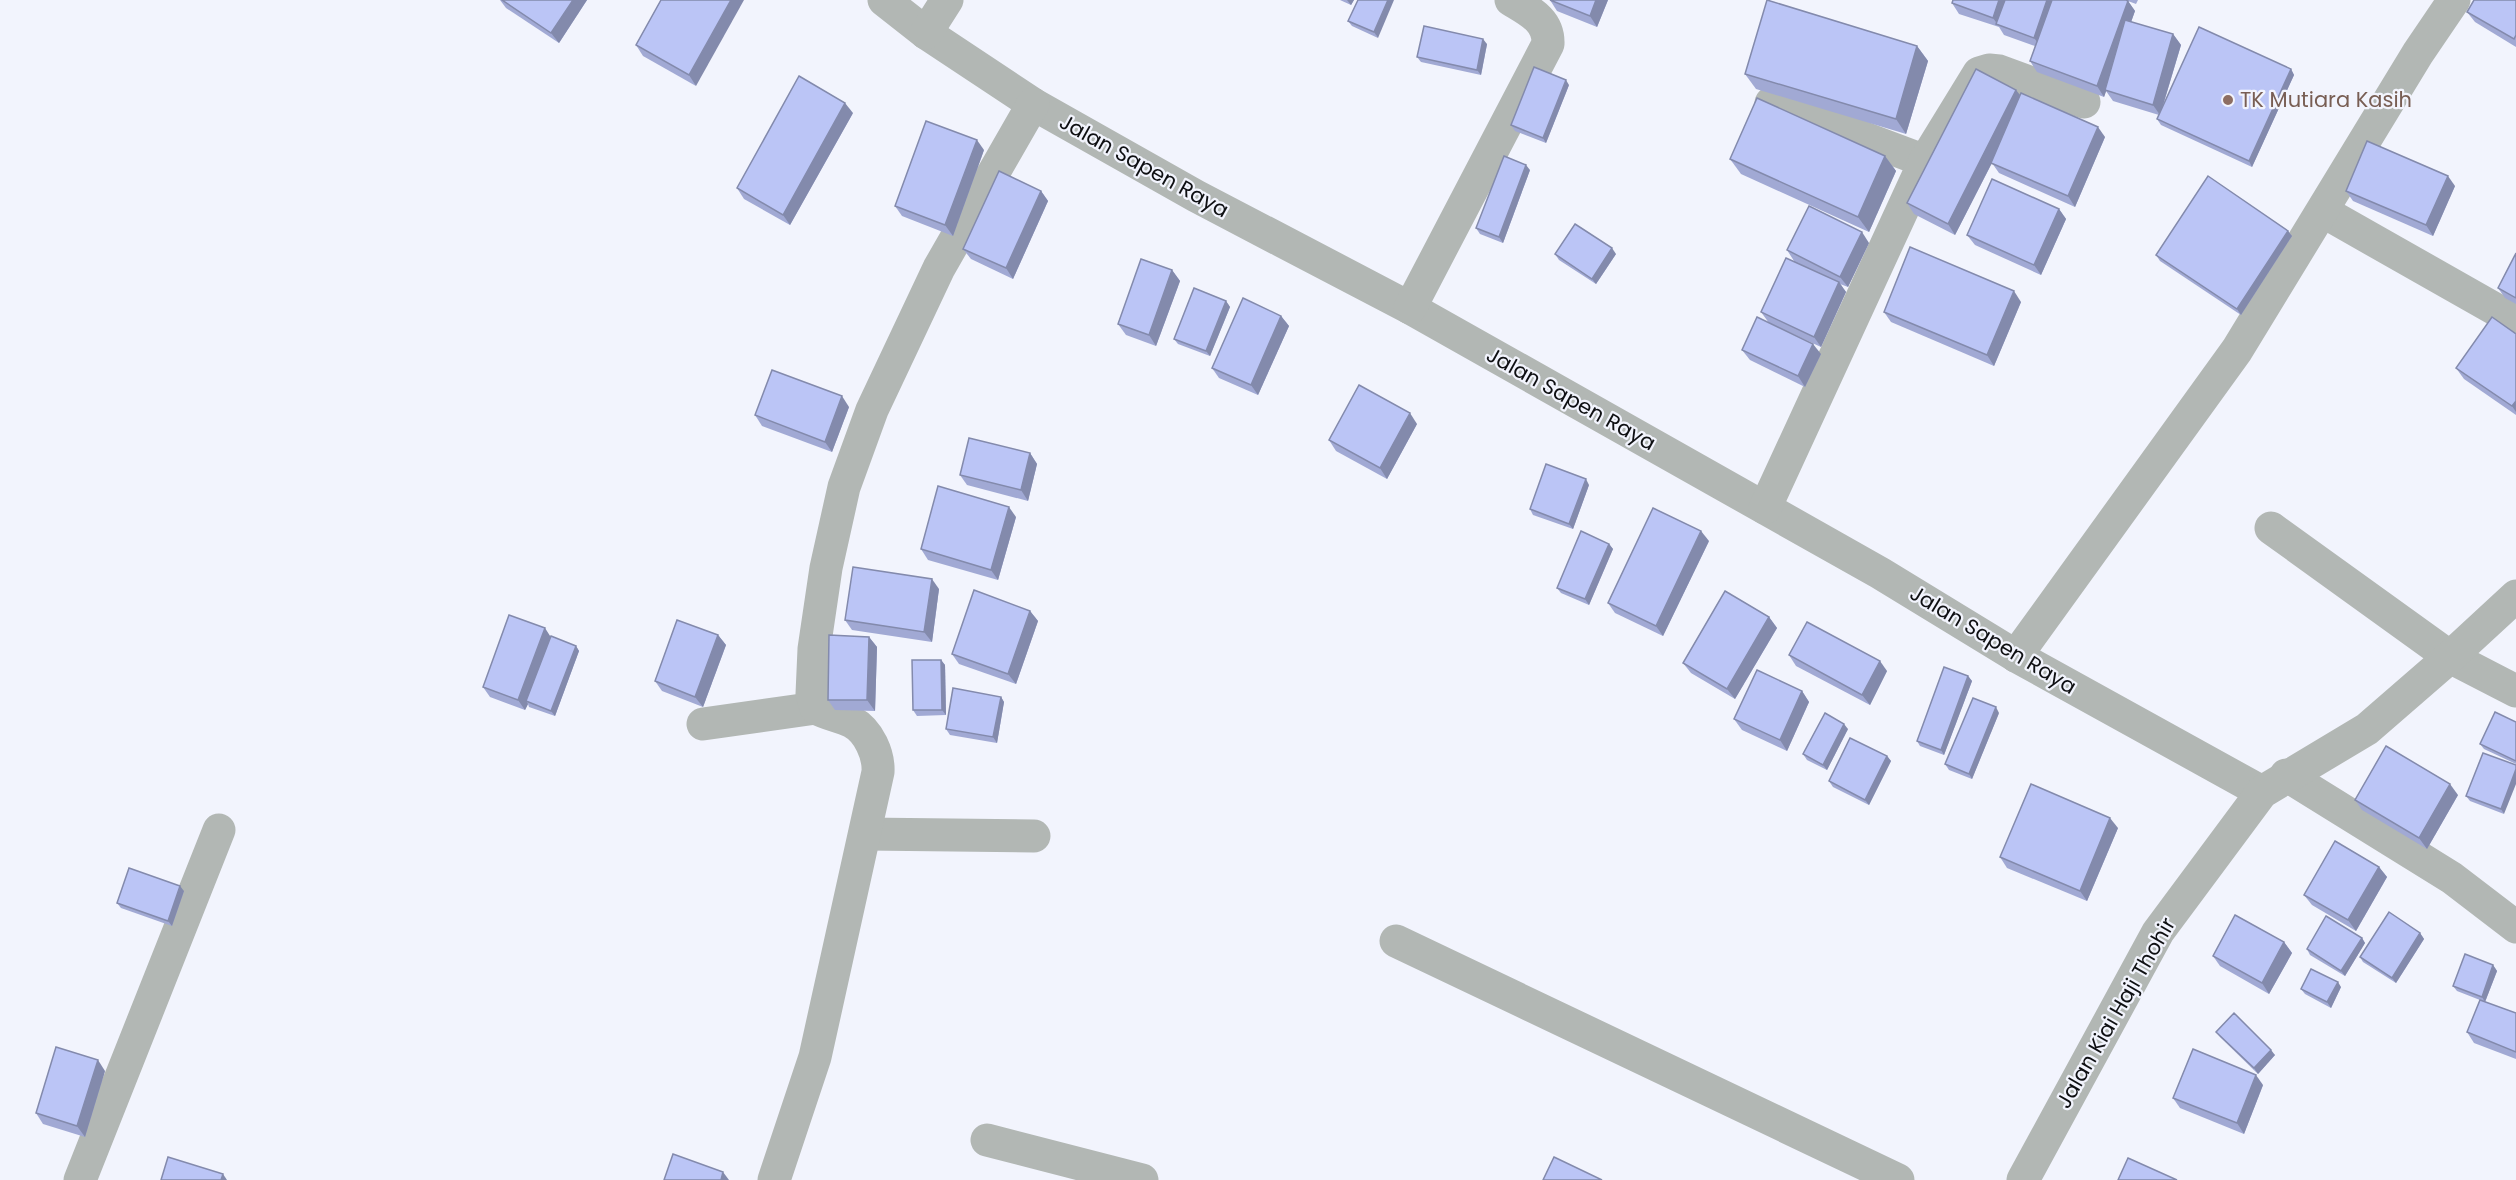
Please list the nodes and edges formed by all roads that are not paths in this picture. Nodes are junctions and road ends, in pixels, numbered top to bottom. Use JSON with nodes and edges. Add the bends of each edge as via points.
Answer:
{"nodes":[{"id":1,"x":884,"y":0,"type":"edge"},
{"id":2,"x":947,"y":0,"type":"edge"},
{"id":3,"x":1511,"y":0,"type":"edge"},
{"id":4,"x":2454,"y":0,"type":"edge"},
{"id":5,"x":926,"y":33,"type":"junction"},
{"id":6,"x":2084,"y":102,"type":"edge"},
{"id":7,"x":1771,"y":103,"type":"edge"},
{"id":8,"x":1033,"y":104,"type":"junction"},
{"id":9,"x":1925,"y":161,"type":"junction"},
{"id":10,"x":2324,"y":212,"type":"junction"},
{"id":11,"x":1410,"y":308,"type":"junction"},
{"id":12,"x":2516,"y":321,"type":"edge"},
{"id":13,"x":1765,"y":508,"type":"junction"},
{"id":14,"x":2271,"y":528,"type":"dead end"},
{"id":15,"x":2516,"y":596,"type":"edge"},
{"id":16,"x":2016,"y":656,"type":"junction"},
{"id":17,"x":2450,"y":657,"type":"junction"},
{"id":18,"x":2516,"y":691,"type":"edge"},
{"id":19,"x":816,"y":708,"type":"junction"},
{"id":20,"x":703,"y":724,"type":"dead end"},
{"id":21,"x":2274,"y":784,"type":"junction"},
{"id":22,"x":219,"y":830,"type":"dead end"},
{"id":23,"x":865,"y":834,"type":"junction"},
{"id":24,"x":1034,"y":836,"type":"dead end"},
{"id":25,"x":2516,"y":927,"type":"edge"},
{"id":26,"x":1396,"y":941,"type":"dead end"},
{"id":27,"x":987,"y":1140,"type":"dead end"},
{"id":28,"x":80,"y":1180,"type":"edge"},
{"id":29,"x":774,"y":1180,"type":"edge"},
{"id":30,"x":1142,"y":1180,"type":"edge"},
{"id":31,"x":1898,"y":1180,"type":"edge"},
{"id":32,"x":2024,"y":1180,"type":"edge"}],
"edges":[{"from":1,"to":5,"type":"street","name":"Jalan Sapen Raya"},
{"from":2,"to":5,"type":"street"},
{"from":3,"to":11,"type":"street","via":[[1539,18],[1547,30],[1548,44]]},
{"from":4,"to":10,"type":"street"},
{"from":5,"to":8,"type":"street","name":"Jalan Sapen Raya"},
{"from":6,"to":9,"type":"street","via":[[1999,71],[1985,70]]},
{"from":7,"to":9,"type":"street"},
{"from":8,"to":11,"type":"street","name":"Jalan Sapen Raya","via":[[1196,196]]},
{"from":8,"to":19,"type":"street","via":[[939,268],[872,410],[844,488],[826,568],[814,649],[812,694]]},
{"from":9,"to":13,"type":"street"},
{"from":10,"to":12,"type":"street"},
{"from":10,"to":16,"type":"street","via":[[2237,350]]},
{"from":11,"to":13,"type":"street","name":"Jalan Sapen Raya"},
{"from":13,"to":16,"type":"street","name":"Jalan Sapen Raya"},
{"from":14,"to":17,"type":"street"},
{"from":15,"to":17,"type":"street","name":"Jalan Kiai Haji Thohir"},
{"from":16,"to":21,"type":"street","name":"Jalan Sapen Raya"},
{"from":17,"to":18,"type":"street"},
{"from":17,"to":21,"type":"street","name":"Jalan Kiai Haji Thohir","via":[[2367,729]]},
{"from":19,"to":20,"type":"street"},
{"from":19,"to":23,"type":"street","via":[[854,723],[873,747],[879,763]]},
{"from":21,"to":25,"type":"street","name":"Jalan Sapen Raya","via":[[2452,878]]},
{"from":21,"to":32,"type":"street","name":"Jalan Kiai Haji Thohir","via":[[2158,932]]},
{"from":22,"to":28,"type":"street"},
{"from":23,"to":24,"type":"street"},
{"from":23,"to":29,"type":"street","via":[[815,1057]]},
{"from":26,"to":31,"type":"street"},
{"from":27,"to":30,"type":"street"}]}
